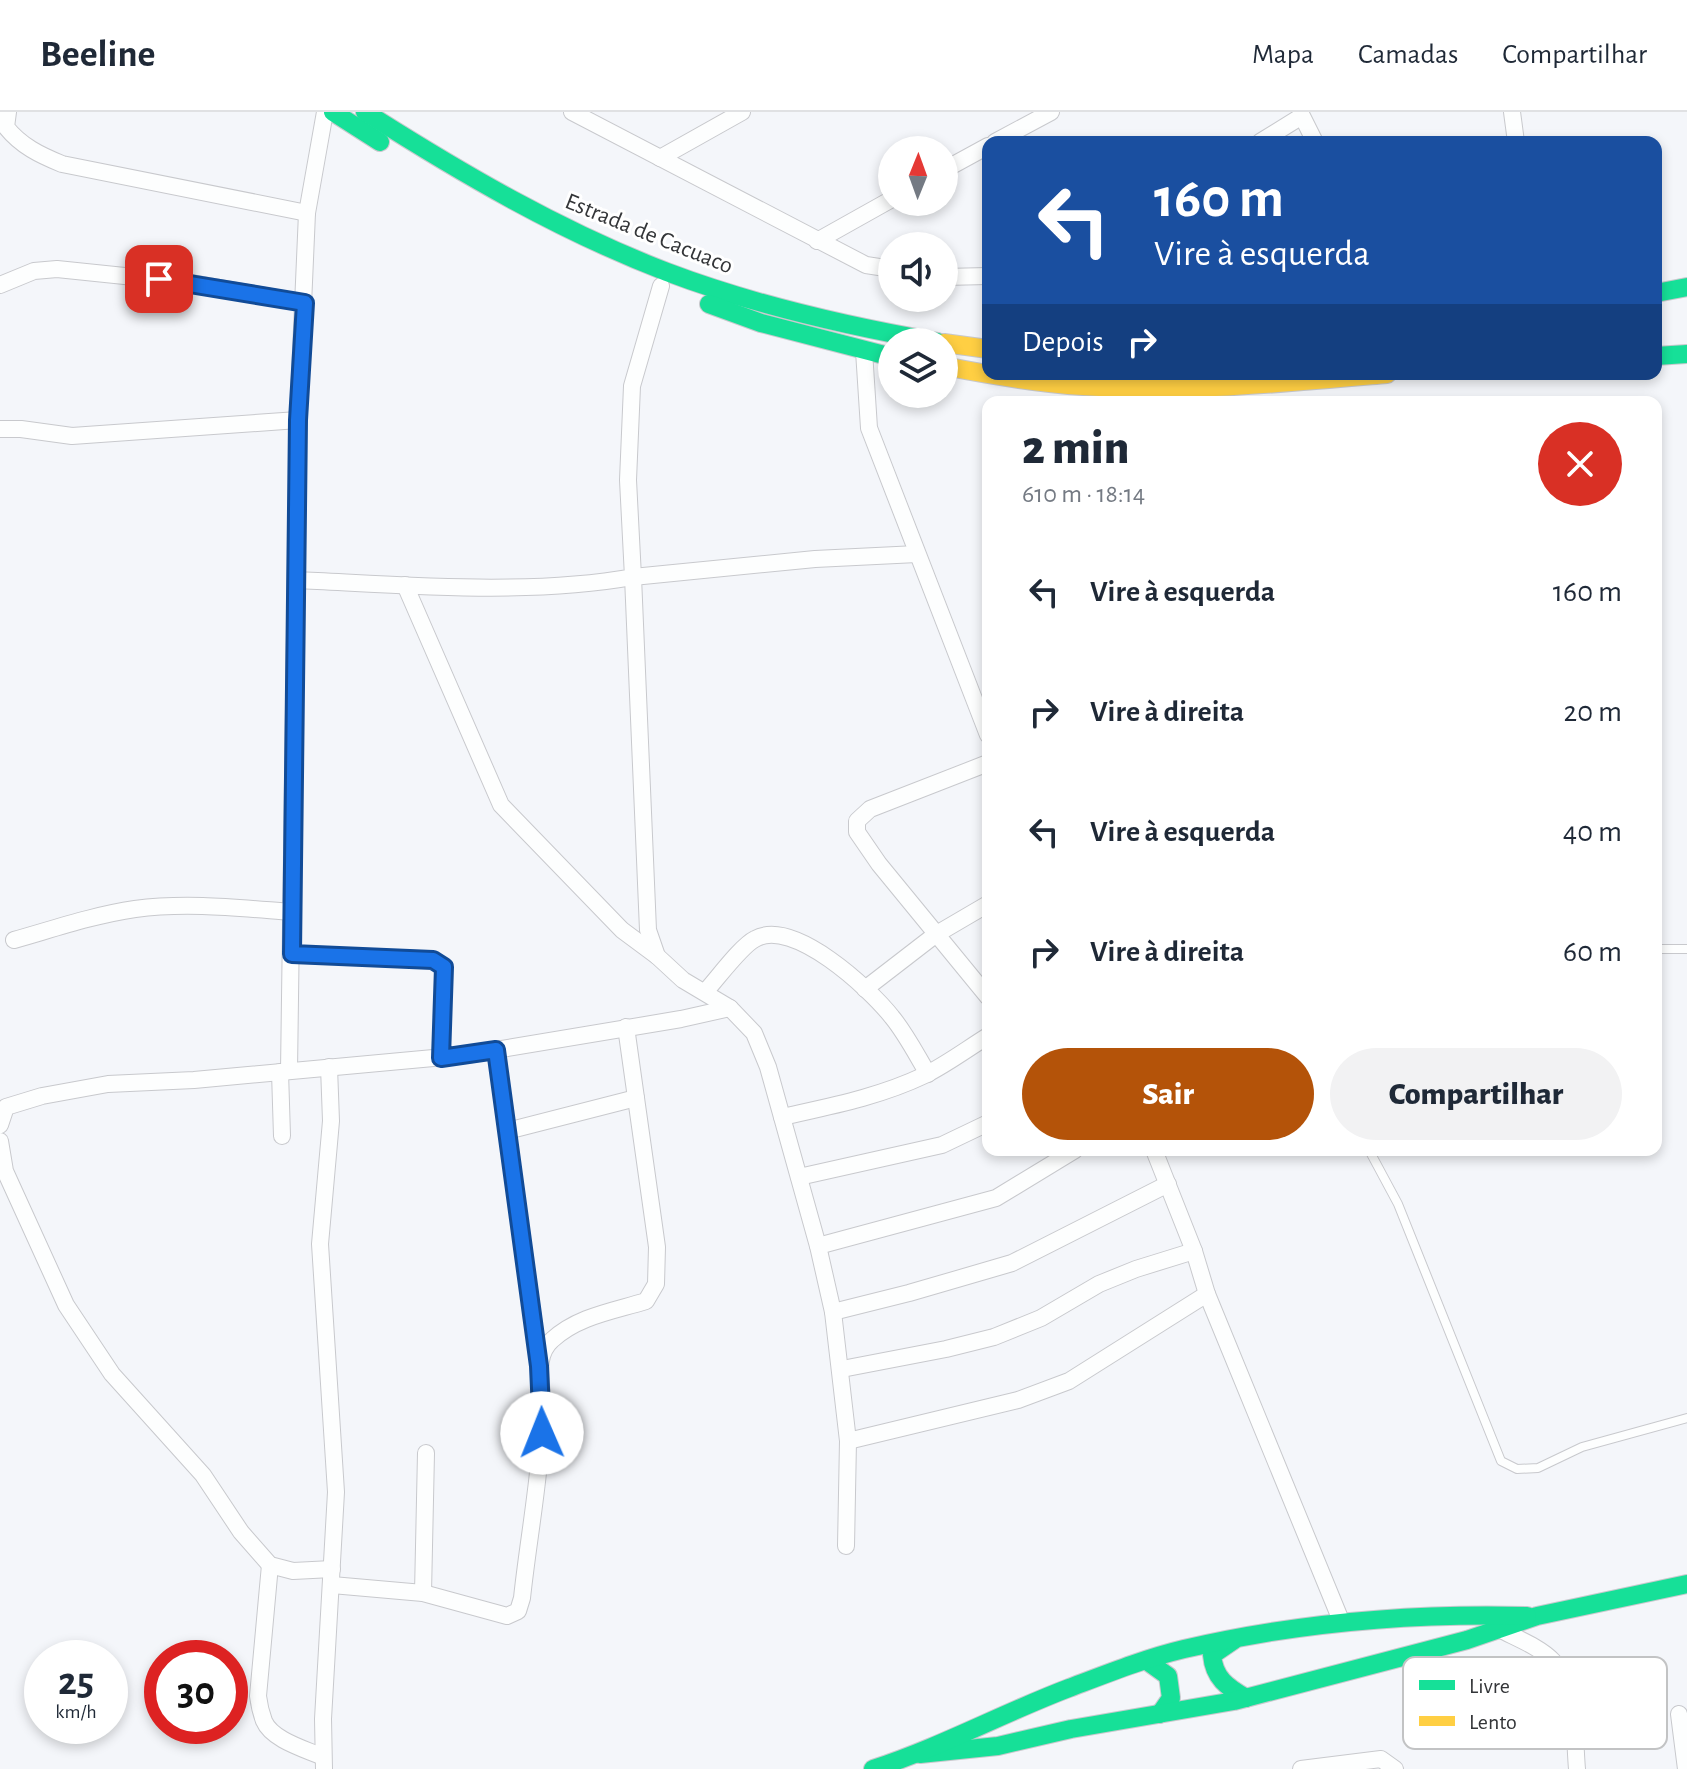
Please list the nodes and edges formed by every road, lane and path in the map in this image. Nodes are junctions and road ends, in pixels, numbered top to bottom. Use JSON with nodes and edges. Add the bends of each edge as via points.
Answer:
{"nodes":[{"id":1,"x":8,"y":112,"type":"edge"},
{"id":2,"x":325,"y":112,"type":"edge"},
{"id":3,"x":333,"y":112,"type":"edge"},
{"id":4,"x":365,"y":112,"type":"edge"},
{"id":5,"x":572,"y":112,"type":"edge"},
{"id":6,"x":742,"y":112,"type":"edge"},
{"id":7,"x":1051,"y":112,"type":"edge"},
{"id":8,"x":1512,"y":112,"type":"edge"},
{"id":9,"x":1308,"y":114,"type":"edge"},
{"id":10,"x":1006,"y":136,"type":"edge"},
{"id":11,"x":1270,"y":136,"type":"edge"},
{"id":12,"x":1314,"y":136,"type":"edge"},
{"id":13,"x":1515,"y":136,"type":"edge"},
{"id":14,"x":982,"y":149,"type":"edge"},
{"id":15,"x":660,"y":158,"type":"junction"},
{"id":16,"x":958,"y":162,"type":"edge"},
{"id":17,"x":878,"y":207,"type":"edge"},
{"id":18,"x":307,"y":213,"type":"junction"},
{"id":19,"x":817,"y":241,"type":"junction"},
{"id":20,"x":878,"y":267,"type":"edge"},
{"id":21,"x":982,"y":276,"type":"edge"},
{"id":22,"x":958,"y":277,"type":"edge"},
{"id":23,"x":0,"y":285,"type":"edge"},
{"id":24,"x":661,"y":286,"type":"junction"},
{"id":25,"x":1687,"y":287,"type":"edge"},
{"id":26,"x":1662,"y":292,"type":"edge"},
{"id":27,"x":305,"y":303,"type":"junction"},
{"id":28,"x":878,"y":331,"type":"edge"},
{"id":29,"x":958,"y":345,"type":"edge"},
{"id":30,"x":982,"y":348,"type":"edge"},
{"id":31,"x":864,"y":351,"type":"junction"},
{"id":32,"x":878,"y":354,"type":"edge"},
{"id":33,"x":1687,"y":354,"type":"edge"},
{"id":34,"x":1662,"y":356,"type":"edge"},
{"id":35,"x":958,"y":369,"type":"edge"},
{"id":36,"x":982,"y":374,"type":"edge"},
{"id":37,"x":1039,"y":380,"type":"edge"},
{"id":38,"x":1313,"y":380,"type":"edge"},
{"id":39,"x":298,"y":420,"type":"junction"},
{"id":40,"x":0,"y":429,"type":"edge"},
{"id":41,"x":917,"y":554,"type":"junction"},
{"id":42,"x":633,"y":577,"type":"junction"},
{"id":43,"x":297,"y":580,"type":"junction"},
{"id":44,"x":405,"y":585,"type":"junction"},
{"id":45,"x":982,"y":720,"type":"edge"},
{"id":46,"x":982,"y":765,"type":"edge"},
{"id":47,"x":982,"y":908,"type":"edge"},
{"id":48,"x":291,"y":912,"type":"junction"},
{"id":49,"x":935,"y":935,"type":"junction"},
{"id":50,"x":14,"y":940,"type":"dead end"},
{"id":51,"x":1662,"y":949,"type":"edge"},
{"id":52,"x":1687,"y":949,"type":"edge"},
{"id":53,"x":292,"y":954,"type":"junction"},
{"id":54,"x":657,"y":956,"type":"junction"},
{"id":55,"x":865,"y":989,"type":"junction"},
{"id":56,"x":982,"y":990,"type":"edge"},
{"id":57,"x":705,"y":992,"type":"junction"},
{"id":58,"x":730,"y":1008,"type":"junction"},
{"id":59,"x":626,"y":1027,"type":"junction"},
{"id":60,"x":982,"y":1040,"type":"edge"},
{"id":61,"x":496,"y":1050,"type":"junction"},
{"id":62,"x":441,"y":1058,"type":"junction"},
{"id":63,"x":329,"y":1067,"type":"junction"},
{"id":64,"x":284,"y":1071,"type":"junction"},
{"id":65,"x":928,"y":1074,"type":"junction"},
{"id":66,"x":636,"y":1098,"type":"junction"},
{"id":67,"x":782,"y":1117,"type":"junction"},
{"id":68,"x":0,"y":1125,"type":"edge"},
{"id":69,"x":982,"y":1126,"type":"edge"},
{"id":70,"x":507,"y":1131,"type":"junction"},
{"id":71,"x":282,"y":1136,"type":"dead end"},
{"id":72,"x":0,"y":1141,"type":"edge"},
{"id":73,"x":1065,"y":1156,"type":"edge"},
{"id":74,"x":1156,"y":1156,"type":"edge"},
{"id":75,"x":1372,"y":1156,"type":"edge"},
{"id":76,"x":799,"y":1177,"type":"junction"},
{"id":77,"x":1168,"y":1184,"type":"junction"},
{"id":78,"x":818,"y":1246,"type":"junction"},
{"id":79,"x":1194,"y":1251,"type":"junction"},
{"id":80,"x":1207,"y":1294,"type":"junction"},
{"id":81,"x":833,"y":1312,"type":"junction"},
{"id":82,"x":539,"y":1366,"type":"junction"},
{"id":83,"x":842,"y":1369,"type":"junction"},
{"id":84,"x":1687,"y":1418,"type":"edge"},
{"id":85,"x":848,"y":1441,"type":"junction"},
{"id":86,"x":426,"y":1453,"type":"dead end"},
{"id":87,"x":846,"y":1546,"type":"dead end"},
{"id":88,"x":270,"y":1565,"type":"junction"},
{"id":89,"x":332,"y":1577,"type":"junction"},
{"id":90,"x":1687,"y":1584,"type":"edge"},
{"id":91,"x":423,"y":1593,"type":"junction"},
{"id":92,"x":1537,"y":1616,"type":"junction"},
{"id":93,"x":1342,"y":1623,"type":"junction"},
{"id":94,"x":1499,"y":1629,"type":"junction"},
{"id":95,"x":1235,"y":1639,"type":"junction"},
{"id":96,"x":1547,"y":1657,"type":"edge"},
{"id":97,"x":1147,"y":1661,"type":"junction"},
{"id":98,"x":1246,"y":1698,"type":"junction"},
{"id":99,"x":1160,"y":1714,"type":"junction"},
{"id":100,"x":1679,"y":1714,"type":"dead end"},
{"id":101,"x":1575,"y":1749,"type":"edge"},
{"id":102,"x":920,"y":1754,"type":"junction"},
{"id":103,"x":324,"y":1763,"type":"edge"},
{"id":104,"x":873,"y":1769,"type":"edge"},
{"id":105,"x":1301,"y":1769,"type":"edge"},
{"id":106,"x":1395,"y":1769,"type":"edge"},
{"id":107,"x":1577,"y":1769,"type":"edge"},
{"id":108,"x":1686,"y":1769,"type":"edge"}],
"edges":[{"from":1,"to":18,"type":"street","via":[[6,127],[15,139],[62,164]]},
{"from":2,"to":18,"type":"street"},
{"from":3,"to":24,"type":"main road","name":"Estrada de Cacuaco","via":[[487,206]]},
{"from":4,"to":28,"type":"main road","name":"Estrada de Cacuaco","via":[[491,189],[637,259],[789,311]]},
{"from":5,"to":15,"type":"street"},
{"from":6,"to":15,"type":"street"},
{"from":7,"to":10,"type":"street"},
{"from":8,"to":13,"type":"street"},
{"from":9,"to":11,"type":"street"},
{"from":9,"to":12,"type":"street"},
{"from":14,"to":16,"type":"street"},
{"from":15,"to":19,"type":"street"},
{"from":17,"to":19,"type":"street"},
{"from":18,"to":27,"type":"street"},
{"from":19,"to":20,"type":"street"},
{"from":21,"to":22,"type":"street"},
{"from":23,"to":27,"type":"street","via":[[34,271],[57,269],[206,285]]},
{"from":24,"to":31,"type":"main road","name":"Estrada de Cacuaco","via":[[761,323]]},
{"from":24,"to":42,"type":"street","via":[[632,386],[628,480]]},
{"from":25,"to":26,"type":"main road"},
{"from":27,"to":39,"type":"street"},
{"from":29,"to":30,"type":"main road"},
{"from":31,"to":32,"type":"main road","name":"Estrada de Cacuaco"},
{"from":31,"to":41,"type":"street","via":[[869,428]]},
{"from":33,"to":34,"type":"main road"},
{"from":35,"to":36,"type":"main road"},
{"from":37,"to":38,"type":"main road","via":[[1104,387],[1226,387]]},
{"from":39,"to":40,"type":"street","via":[[72,436]]},
{"from":39,"to":43,"type":"street"},
{"from":41,"to":42,"type":"street"},
{"from":41,"to":45,"type":"street"},
{"from":42,"to":44,"type":"street","via":[[590,585]]},
{"from":42,"to":54,"type":"street","via":[[648,930]]},
{"from":43,"to":44,"type":"street"},
{"from":43,"to":48,"type":"street"},
{"from":44,"to":54,"type":"street","via":[[501,805],[612,921]]},
{"from":46,"to":49,"type":"street","via":[[870,809],[857,821],[857,832]]},
{"from":47,"to":49,"type":"street"},
{"from":48,"to":50,"type":"street","via":[[159,907]]},
{"from":48,"to":53,"type":"street"},
{"from":49,"to":55,"type":"street"},
{"from":49,"to":56,"type":"street"},
{"from":51,"to":52,"type":"lane"},
{"from":53,"to":62,"type":"street","via":[[440,963]]},
{"from":53,"to":64,"type":"street"},
{"from":54,"to":57,"type":"street"},
{"from":55,"to":57,"type":"street","via":[[813,947],[761,936]]},
{"from":55,"to":65,"type":"street","via":[[903,1031]]},
{"from":57,"to":58,"type":"street"},
{"from":58,"to":59,"type":"street"},
{"from":58,"to":67,"type":"street","via":[[754,1033]]},
{"from":59,"to":61,"type":"street"},
{"from":59,"to":66,"type":"street"},
{"from":60,"to":65,"type":"street"},
{"from":61,"to":62,"type":"street"},
{"from":61,"to":70,"type":"street"},
{"from":62,"to":63,"type":"street"},
{"from":63,"to":64,"type":"street"},
{"from":63,"to":89,"type":"street","via":[[330,1147],[320,1244],[337,1474]]},
{"from":64,"to":68,"type":"street","via":[[108,1084],[42,1096],[6,1107]]},
{"from":64,"to":71,"type":"street"},
{"from":65,"to":67,"type":"street","via":[[880,1094]]},
{"from":66,"to":70,"type":"street"},
{"from":66,"to":82,"type":"street","via":[[657,1247],[656,1284],[646,1301],[585,1318],[550,1341]]},
{"from":67,"to":76,"type":"street"},
{"from":69,"to":76,"type":"street","via":[[942,1145]]},
{"from":70,"to":82,"type":"street"},
{"from":72,"to":88,"type":"street","via":[[5,1171],[73,1316],[112,1374],[203,1475]]},
{"from":73,"to":78,"type":"street","via":[[996,1198]]},
{"from":74,"to":77,"type":"street"},
{"from":75,"to":84,"type":"lane","via":[[1398,1204],[1501,1461],[1517,1469],[1538,1468],[1582,1447]]},
{"from":76,"to":78,"type":"street"},
{"from":77,"to":79,"type":"street"},
{"from":77,"to":81,"type":"street","via":[[1012,1263]]},
{"from":78,"to":81,"type":"street"},
{"from":79,"to":80,"type":"street"},
{"from":79,"to":83,"type":"street","via":[[1099,1284],[1041,1318],[994,1337]]},
{"from":80,"to":85,"type":"street","via":[[1069,1381],[1018,1400]]},
{"from":80,"to":93,"type":"street"},
{"from":81,"to":83,"type":"street"},
{"from":82,"to":91,"type":"street","via":[[542,1433],[518,1611],[507,1616]]},
{"from":83,"to":85,"type":"street"},
{"from":85,"to":87,"type":"street"},
{"from":86,"to":91,"type":"street"},
{"from":88,"to":89,"type":"street"},
{"from":88,"to":103,"type":"street","via":[[258,1696],[265,1725]]},
{"from":89,"to":91,"type":"street"},
{"from":89,"to":103,"type":"street"},
{"from":90,"to":92,"type":"main road"},
{"from":92,"to":93,"type":"main road","via":[[1459,1614]]},
{"from":92,"to":94,"type":"main road"},
{"from":93,"to":95,"type":"main road"},
{"from":94,"to":96,"type":"street"},
{"from":94,"to":98,"type":"main road"},
{"from":95,"to":97,"type":"main road"},
{"from":95,"to":98,"type":"main road","via":[[1212,1655],[1213,1672]]},
{"from":97,"to":99,"type":"main road","via":[[1168,1676],[1171,1698]]},
{"from":97,"to":102,"type":"main road","via":[[1067,1689]]},
{"from":98,"to":99,"type":"main road"},
{"from":99,"to":102,"type":"main road","via":[[998,1746]]},
{"from":100,"to":108,"type":"street"},
{"from":101,"to":107,"type":"street"},
{"from":102,"to":104,"type":"main road"},
{"from":105,"to":106,"type":"street","via":[[1381,1759]]}]}
